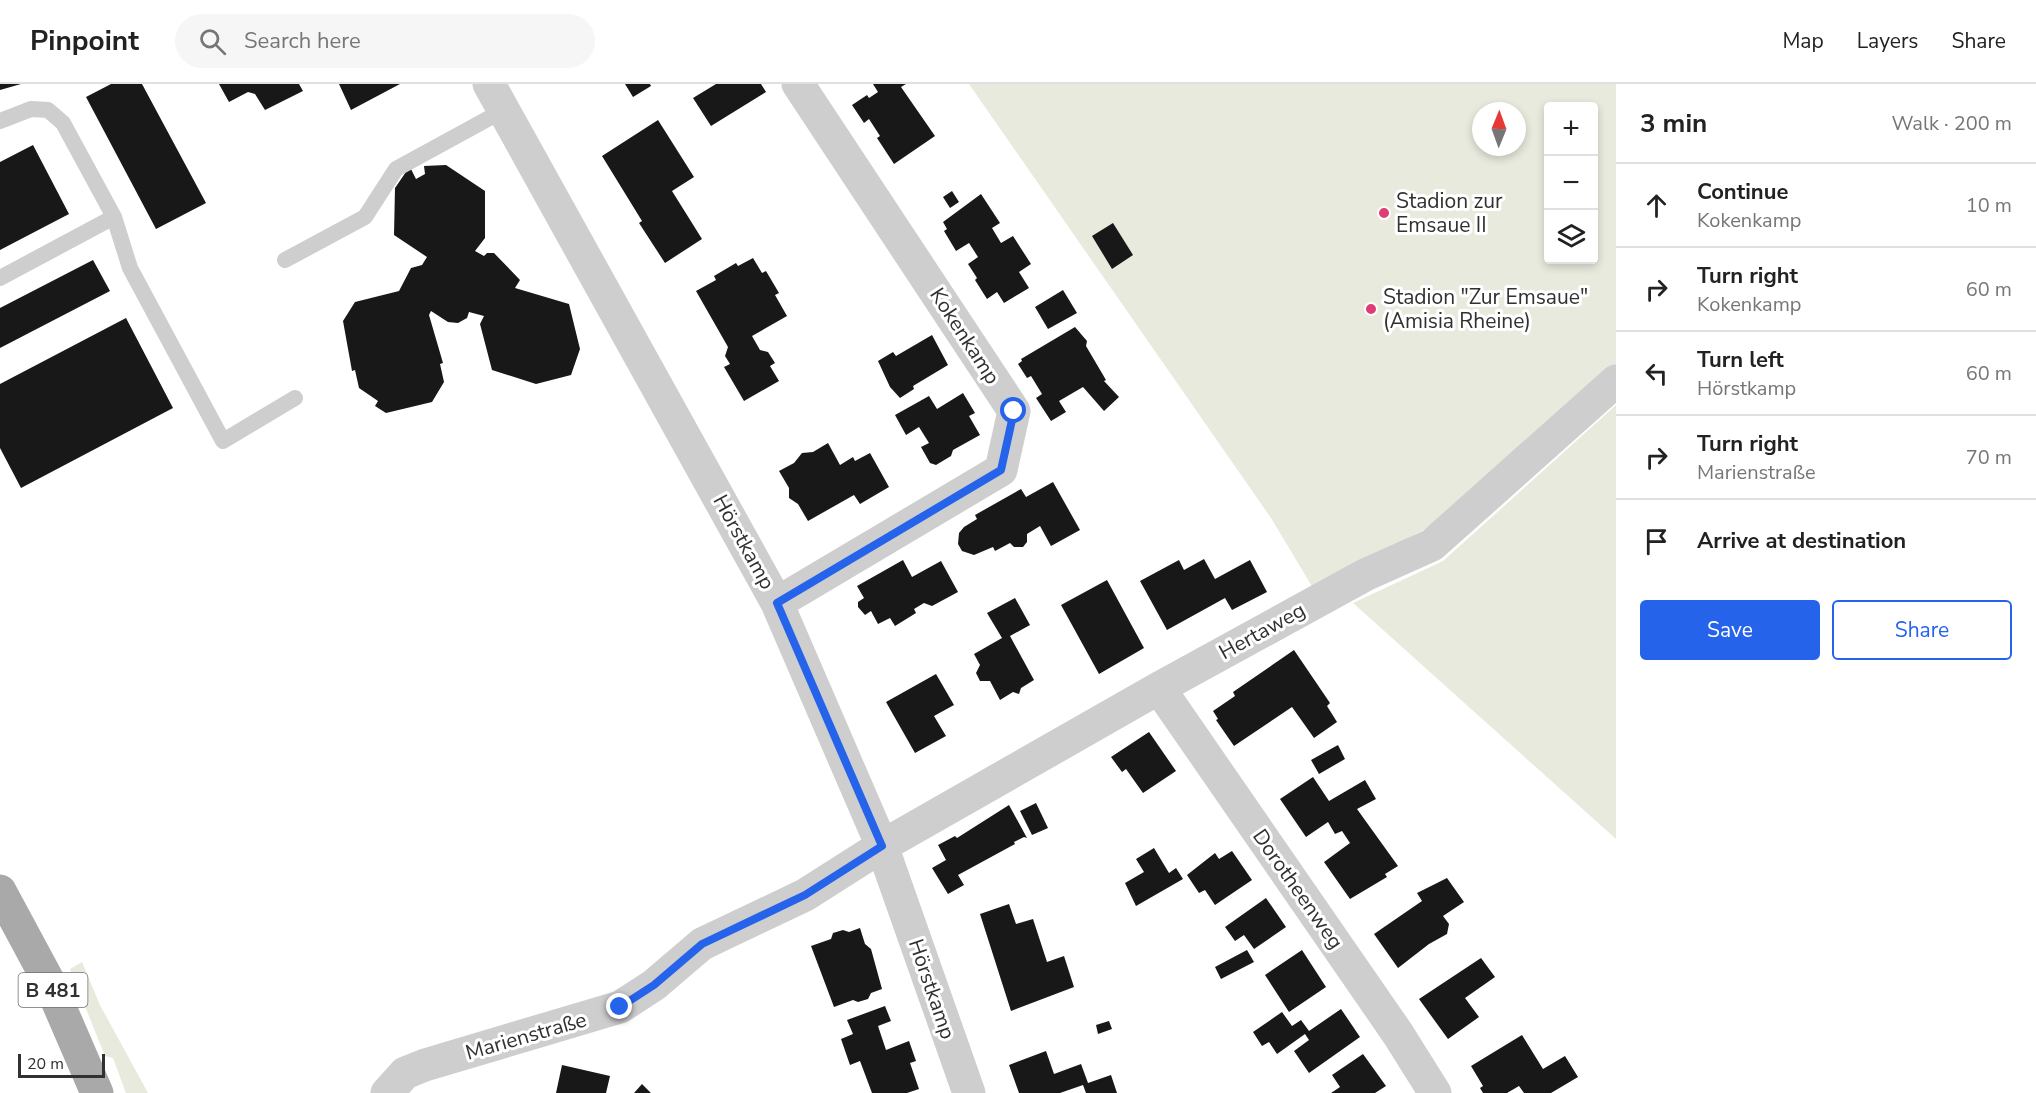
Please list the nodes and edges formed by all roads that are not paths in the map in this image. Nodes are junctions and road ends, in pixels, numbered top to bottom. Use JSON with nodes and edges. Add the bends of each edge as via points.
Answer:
{"nodes":[{"id":1,"x":798,"y":84,"type":"edge"},
{"id":2,"x":496,"y":97,"type":"edge"},
{"id":3,"x":0,"y":121,"type":"edge"},
{"id":4,"x":114,"y":217,"type":"junction"},
{"id":5,"x":285,"y":260,"type":"dead end"},
{"id":6,"x":0,"y":278,"type":"edge"},
{"id":7,"x":1616,"y":381,"type":"edge"},
{"id":8,"x":295,"y":398,"type":"dead end"},
{"id":9,"x":777,"y":603,"type":"junction"},
{"id":10,"x":1159,"y":688,"type":"junction"},
{"id":11,"x":882,"y":846,"type":"junction"},
{"id":12,"x":0,"y":891,"type":"edge"},
{"id":13,"x":97,"y":1093,"type":"edge"},
{"id":14,"x":387,"y":1093,"type":"edge"},
{"id":15,"x":969,"y":1093,"type":"edge"},
{"id":16,"x":1435,"y":1093,"type":"edge"}],
"edges":[{"from":1,"to":9,"type":"street","name":"Kokenkamp","via":[[1014,411],[1001,470]]},
{"from":2,"to":5,"type":"lane","via":[[396,169],[365,218]]},
{"from":2,"to":9,"type":"street","name":"Hörstkamp"},
{"from":3,"to":4,"type":"lane","via":[[31,109],[48,110],[63,123]]},
{"from":4,"to":6,"type":"lane"},
{"from":4,"to":8,"type":"lane","via":[[129,268],[223,441]]},
{"from":7,"to":10,"type":"street","name":"Hertaweg","via":[[1432,545],[1365,575]]},
{"from":9,"to":11,"type":"street","name":"Hörstkamp"},
{"from":10,"to":11,"type":"street","name":"Hertaweg"},
{"from":10,"to":16,"type":"street","name":"Dorotheenweg"},
{"from":11,"to":14,"type":"street","name":"Marienstraße","via":[[805,895],[702,944],[654,985],[620,1007],[425,1065],[405,1073]]},
{"from":11,"to":15,"type":"street","name":"Hörstkamp"},
{"from":12,"to":13,"type":"main road","number":"B 481","via":[[49,982]]}]}
